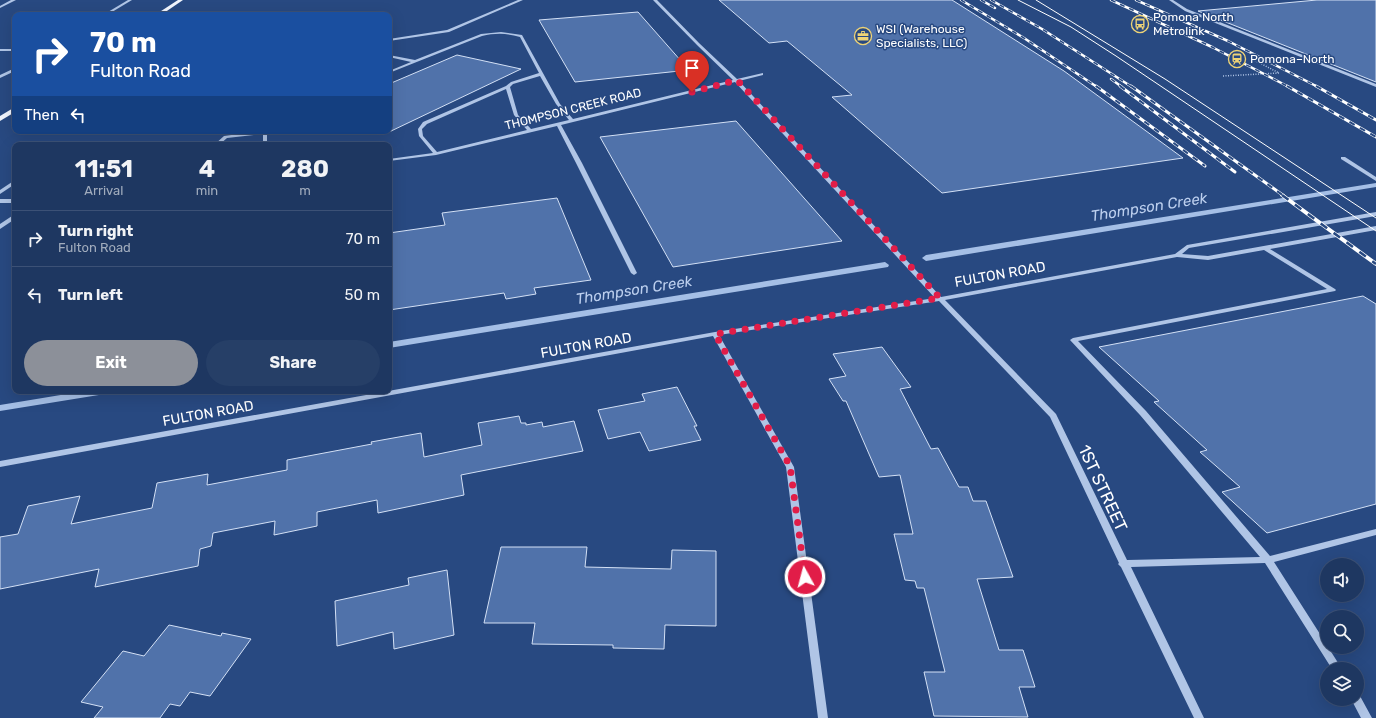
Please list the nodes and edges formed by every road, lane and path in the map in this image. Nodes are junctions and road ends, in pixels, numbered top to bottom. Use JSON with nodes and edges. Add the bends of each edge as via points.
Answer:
{"nodes":[{"id":1,"x":14,"y":0,"type":"edge"},
{"id":2,"x":130,"y":0,"type":"edge"},
{"id":3,"x":181,"y":0,"type":"edge"},
{"id":4,"x":521,"y":0,"type":"edge"},
{"id":5,"x":655,"y":0,"type":"edge"},
{"id":6,"x":1172,"y":0,"type":"edge"},
{"id":7,"x":0,"y":7,"type":"edge"},
{"id":8,"x":110,"y":12,"type":"edge"},
{"id":9,"x":163,"y":12,"type":"edge"},
{"id":10,"x":392,"y":40,"type":"edge"},
{"id":11,"x":0,"y":50,"type":"edge"},
{"id":12,"x":12,"y":50,"type":"edge"},
{"id":13,"x":392,"y":57,"type":"edge"},
{"id":14,"x":1250,"y":58,"type":"dead end"},
{"id":15,"x":415,"y":62,"type":"junction"},
{"id":16,"x":12,"y":71,"type":"edge"},
{"id":17,"x":392,"y":71,"type":"edge"},
{"id":18,"x":541,"y":74,"type":"junction"},
{"id":19,"x":762,"y":74,"type":"dead end"},
{"id":20,"x":1223,"y":76,"type":"dead end"},
{"id":21,"x":0,"y":77,"type":"edge"},
{"id":22,"x":737,"y":80,"type":"junction"},
{"id":23,"x":1376,"y":86,"type":"edge"},
{"id":24,"x":508,"y":87,"type":"junction"},
{"id":25,"x":12,"y":111,"type":"edge"},
{"id":26,"x":0,"y":119,"type":"edge"},
{"id":27,"x":572,"y":121,"type":"junction"},
{"id":28,"x":558,"y":124,"type":"junction"},
{"id":29,"x":530,"y":131,"type":"junction"},
{"id":30,"x":249,"y":134,"type":"edge"},
{"id":31,"x":220,"y":142,"type":"edge"},
{"id":32,"x":436,"y":154,"type":"junction"},
{"id":33,"x":1343,"y":158,"type":"dead end"},
{"id":34,"x":392,"y":160,"type":"edge"},
{"id":35,"x":1376,"y":178,"type":"edge"},
{"id":36,"x":12,"y":184,"type":"edge"},
{"id":37,"x":0,"y":192,"type":"edge"},
{"id":38,"x":0,"y":201,"type":"edge"},
{"id":39,"x":12,"y":201,"type":"edge"},
{"id":40,"x":1376,"y":214,"type":"edge"},
{"id":41,"x":12,"y":218,"type":"edge"},
{"id":42,"x":0,"y":227,"type":"edge"},
{"id":43,"x":1376,"y":228,"type":"edge"},
{"id":44,"x":1265,"y":248,"type":"junction"},
{"id":45,"x":1177,"y":255,"type":"junction"},
{"id":46,"x":634,"y":273,"type":"dead end"},
{"id":47,"x":940,"y":298,"type":"junction"},
{"id":48,"x":715,"y":334,"type":"junction"},
{"id":49,"x":392,"y":393,"type":"edge"},
{"id":50,"x":385,"y":394,"type":"edge"},
{"id":51,"x":0,"y":464,"type":"edge"},
{"id":52,"x":1376,"y":532,"type":"edge"},
{"id":53,"x":1268,"y":560,"type":"junction"},
{"id":54,"x":1123,"y":564,"type":"junction"},
{"id":55,"x":1333,"y":662,"type":"edge"},
{"id":56,"x":1360,"y":706,"type":"edge"},
{"id":57,"x":823,"y":718,"type":"edge"},
{"id":58,"x":1199,"y":718,"type":"edge"},
{"id":59,"x":1368,"y":718,"type":"edge"}],
"edges":[{"from":1,"to":7,"type":"street"},
{"from":2,"to":8,"type":"street"},
{"from":3,"to":9,"type":"main road"},
{"from":4,"to":10,"type":"street","via":[[448,31]]},
{"from":5,"to":22,"type":"street","name":"1ST STREET"},
{"from":6,"to":23,"type":"street","via":[[1186,10]]},
{"from":11,"to":12,"type":"street"},
{"from":13,"to":15,"type":"street"},
{"from":14,"to":20,"type":"path","via":[[1279,73]]},
{"from":15,"to":17,"type":"street"},
{"from":15,"to":18,"type":"street","via":[[489,33],[512,33],[521,36]]},
{"from":16,"to":21,"type":"street"},
{"from":18,"to":24,"type":"street","via":[[512,83]]},
{"from":18,"to":27,"type":"street","via":[[558,104]]},
{"from":19,"to":22,"type":"street","name":"THOMPSON CREEK ROAD"},
{"from":22,"to":27,"type":"street","name":"THOMPSON CREEK ROAD"},
{"from":22,"to":47,"type":"street","name":"1ST STREET"},
{"from":24,"to":29,"type":"street","via":[[516,115]]},
{"from":24,"to":32,"type":"street","via":[[425,123],[420,129],[422,136]]},
{"from":25,"to":26,"type":"main road"},
{"from":27,"to":28,"type":"street","name":"THOMPSON CREEK ROAD"},
{"from":28,"to":29,"type":"street","name":"THOMPSON CREEK ROAD"},
{"from":28,"to":46,"type":"street"},
{"from":29,"to":32,"type":"street","name":"THOMPSON CREEK ROAD"},
{"from":30,"to":31,"type":"street","via":[[226,137]]},
{"from":32,"to":34,"type":"street","name":"THOMPSON CREEK ROAD"},
{"from":33,"to":35,"type":"street"},
{"from":36,"to":37,"type":"street"},
{"from":38,"to":39,"type":"street"},
{"from":40,"to":45,"type":"street","name":"FULTON ROAD","via":[[1187,246]]},
{"from":41,"to":42,"type":"street"},
{"from":43,"to":44,"type":"street","name":"FULTON ROAD"},
{"from":44,"to":45,"type":"street","name":"FULTON ROAD","via":[[1208,258]]},
{"from":44,"to":53,"type":"street","via":[[1333,290],[1073,340],[1143,412]]},
{"from":45,"to":47,"type":"street","name":"FULTON ROAD"},
{"from":47,"to":48,"type":"street","name":"FULTON ROAD"},
{"from":47,"to":54,"type":"street","name":"1ST STREET","via":[[1053,416]]},
{"from":48,"to":49,"type":"street","name":"FULTON ROAD"},
{"from":48,"to":57,"type":"street","via":[[790,466]]},
{"from":50,"to":51,"type":"street","name":"FULTON ROAD"},
{"from":52,"to":53,"type":"street"},
{"from":53,"to":54,"type":"street"},
{"from":53,"to":55,"type":"street"},
{"from":54,"to":58,"type":"street","name":"1ST STREET"},
{"from":56,"to":59,"type":"street"}]}
